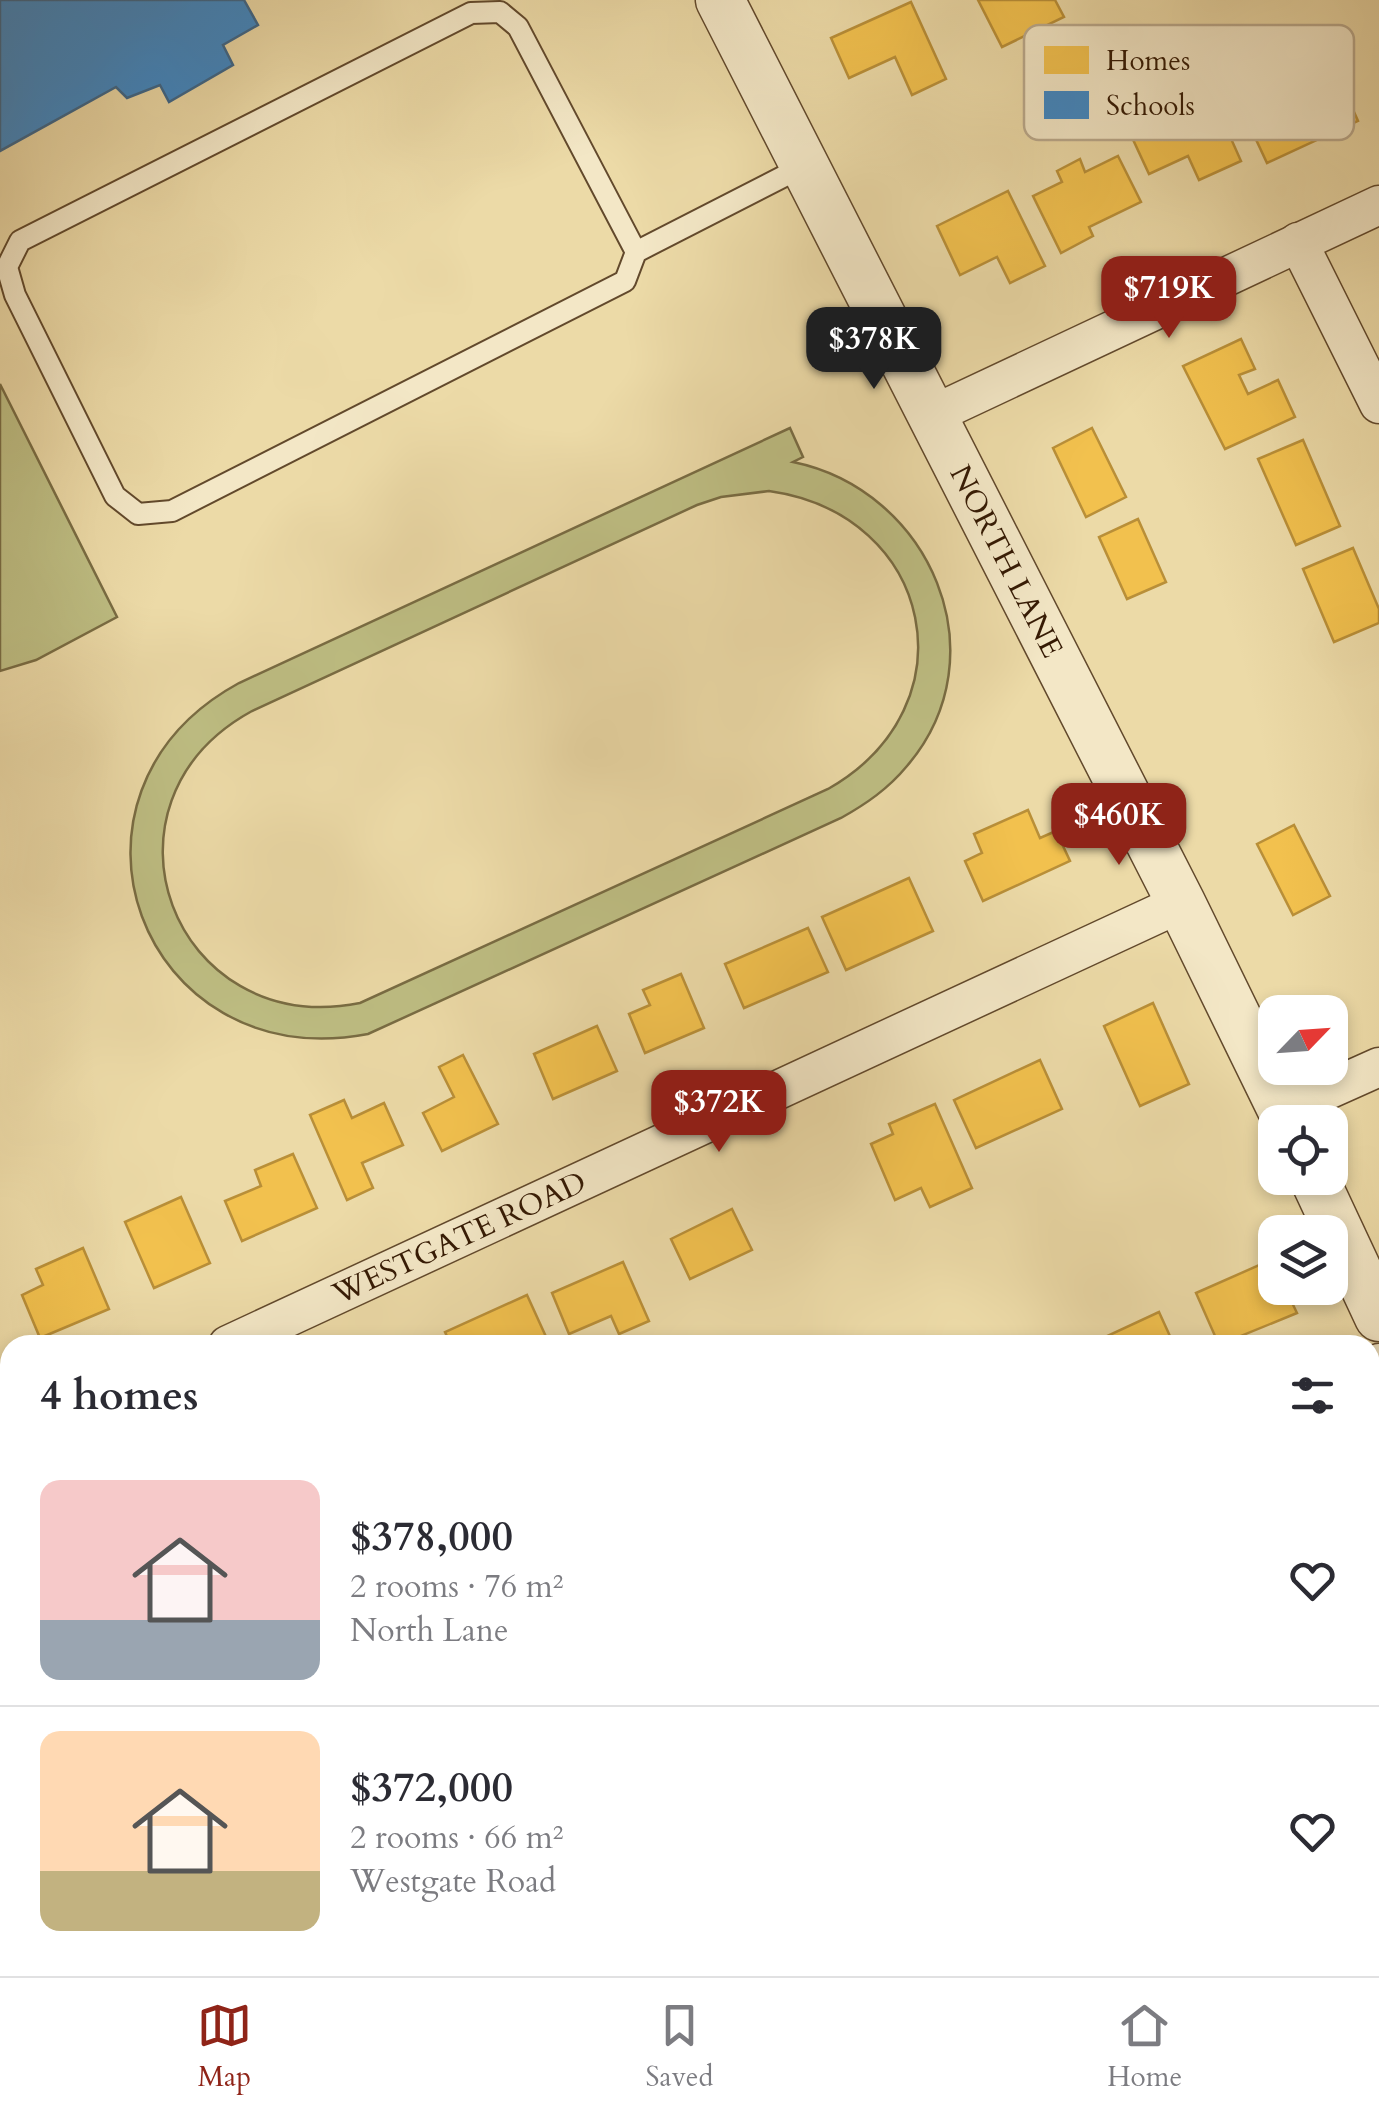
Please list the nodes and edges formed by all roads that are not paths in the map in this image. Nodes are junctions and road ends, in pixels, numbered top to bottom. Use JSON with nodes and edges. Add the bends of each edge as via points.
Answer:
{"nodes":[{"id":1,"x":722,"y":1,"type":"edge"},
{"id":2,"x":804,"y":166,"type":"junction"},
{"id":3,"x":1379,"y":205,"type":"edge"},
{"id":4,"x":1298,"y":242,"type":"junction"},
{"id":5,"x":636,"y":252,"type":"junction"},
{"id":6,"x":1379,"y":404,"type":"edge"},
{"id":7,"x":930,"y":416,"type":"junction"},
{"id":8,"x":1181,"y":903,"type":"junction"},
{"id":9,"x":1379,"y":1067,"type":"edge"},
{"id":10,"x":1281,"y":1105,"type":"edge"},
{"id":11,"x":1307,"y":1105,"type":"edge"},
{"id":12,"x":1322,"y":1195,"type":"edge"},
{"id":13,"x":1379,"y":1317,"type":"edge"},
{"id":14,"x":250,"y":1335,"type":"edge"}],
"edges":[{"from":1,"to":2,"type":"street","name":"NORTH LANE"},
{"from":2,"to":5,"type":"lane"},
{"from":2,"to":7,"type":"street","name":"NORTH LANE"},
{"from":3,"to":4,"type":"street"},
{"from":4,"to":6,"type":"street"},
{"from":4,"to":7,"type":"street"},
{"from":5,"to":5,"type":"lane","via":[[518,28],[500,12],[471,12],[20,241],[7,267],[115,496],[138,514],[172,510],[625,281]]},
{"from":7,"to":8,"type":"street","name":"NORTH LANE"},
{"from":8,"to":10,"type":"street","name":"NORTH LANE"},
{"from":8,"to":14,"type":"street","name":"WESTGATE ROAD"},
{"from":9,"to":11,"type":"street"},
{"from":12,"to":13,"type":"street"}]}
